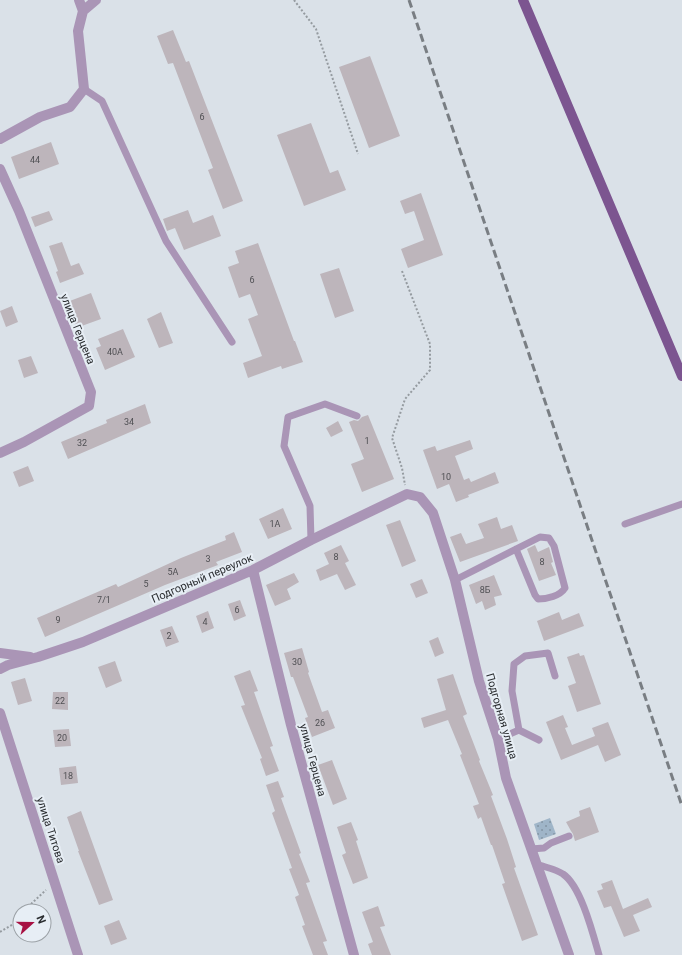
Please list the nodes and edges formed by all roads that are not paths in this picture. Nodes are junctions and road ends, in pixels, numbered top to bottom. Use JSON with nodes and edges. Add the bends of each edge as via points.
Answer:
{"nodes":[{"id":1,"x":79,"y":0,"type":"edge"},
{"id":2,"x":96,"y":0,"type":"edge"},
{"id":3,"x":523,"y":0,"type":"edge"},
{"id":4,"x":83,"y":11,"type":"junction"},
{"id":5,"x":84,"y":89,"type":"junction"},
{"id":6,"x":4,"y":136,"type":"edge"},
{"id":7,"x":0,"y":168,"type":"edge"},
{"id":8,"x":232,"y":342,"type":"dead end"},
{"id":9,"x":682,"y":376,"type":"edge"},
{"id":10,"x":357,"y":416,"type":"dead end"},
{"id":11,"x":0,"y":453,"type":"edge"},
{"id":12,"x":407,"y":494,"type":"joint"},
{"id":13,"x":682,"y":504,"type":"edge"},
{"id":14,"x":625,"y":524,"type":"dead end"},
{"id":15,"x":311,"y":540,"type":"junction"},
{"id":16,"x":516,"y":549,"type":"junction"},
{"id":17,"x":253,"y":570,"type":"junction"},
{"id":18,"x":455,"y":580,"type":"junction"},
{"id":19,"x":0,"y":653,"type":"edge"},
{"id":20,"x":38,"y":657,"type":"junction"},
{"id":21,"x":0,"y":669,"type":"edge"},
{"id":22,"x":555,"y":676,"type":"dead end"},
{"id":23,"x":0,"y":713,"type":"edge"},
{"id":24,"x":519,"y":730,"type":"junction"},
{"id":25,"x":498,"y":739,"type":"junction"},
{"id":26,"x":539,"y":740,"type":"dead end"},
{"id":27,"x":569,"y":836,"type":"dead end"},
{"id":28,"x":531,"y":849,"type":"junction"},
{"id":29,"x":536,"y":864,"type":"junction"},
{"id":30,"x":78,"y":955,"type":"edge"},
{"id":31,"x":354,"y":955,"type":"edge"},
{"id":32,"x":569,"y":955,"type":"edge"},
{"id":33,"x":599,"y":955,"type":"edge"}],
"edges":[{"from":1,"to":4,"type":"street"},
{"from":2,"to":4,"type":"street"},
{"from":3,"to":9,"type":"main road"},
{"from":4,"to":5,"type":"street","via":[[78,31]]},
{"from":5,"to":6,"type":"street","via":[[70,107],[40,117]]},
{"from":5,"to":8,"type":"lane","via":[[102,101],[166,241]]},
{"from":7,"to":11,"type":"street","name":"улица Герцена","via":[[91,392],[89,406]]},
{"from":10,"to":15,"type":"lane","via":[[325,404],[288,417],[284,446],[310,506]]},
{"from":12,"to":15,"type":"street","name":"Подгорный переулок"},
{"from":12,"to":18,"type":"street","name":"Подгорная улица","via":[[420,497],[433,513]]},
{"from":13,"to":14,"type":"lane"},
{"from":15,"to":17,"type":"street","name":"Подгорный переулок"},
{"from":16,"to":16,"type":"lane","via":[[540,537],[549,538],[554,546],[565,588],[562,592],[538,599]]},
{"from":16,"to":18,"type":"lane"},
{"from":17,"to":20,"type":"street","name":"Подгорный переулок","via":[[83,642]]},
{"from":17,"to":31,"type":"street","name":"улица Герцена","via":[[291,725]]},
{"from":18,"to":25,"type":"street","name":"Подгорная улица","via":[[479,681]]},
{"from":19,"to":20,"type":"street"},
{"from":20,"to":21,"type":"street","name":"Подгорный переулок"},
{"from":22,"to":24,"type":"lane","via":[[548,653],[525,656],[514,664],[512,691]]},
{"from":23,"to":30,"type":"street","name":"улица Титова"},
{"from":24,"to":25,"type":"lane"},
{"from":24,"to":26,"type":"lane"},
{"from":25,"to":28,"type":"street","name":"Подгорная улица","via":[[506,778]]},
{"from":27,"to":28,"type":"lane","via":[[544,848]]},
{"from":28,"to":29,"type":"street","name":"Подгорная улица"},
{"from":29,"to":32,"type":"street","name":"Подгорная улица"},
{"from":29,"to":33,"type":"lane","via":[[562,874],[571,882],[583,906]]}]}
